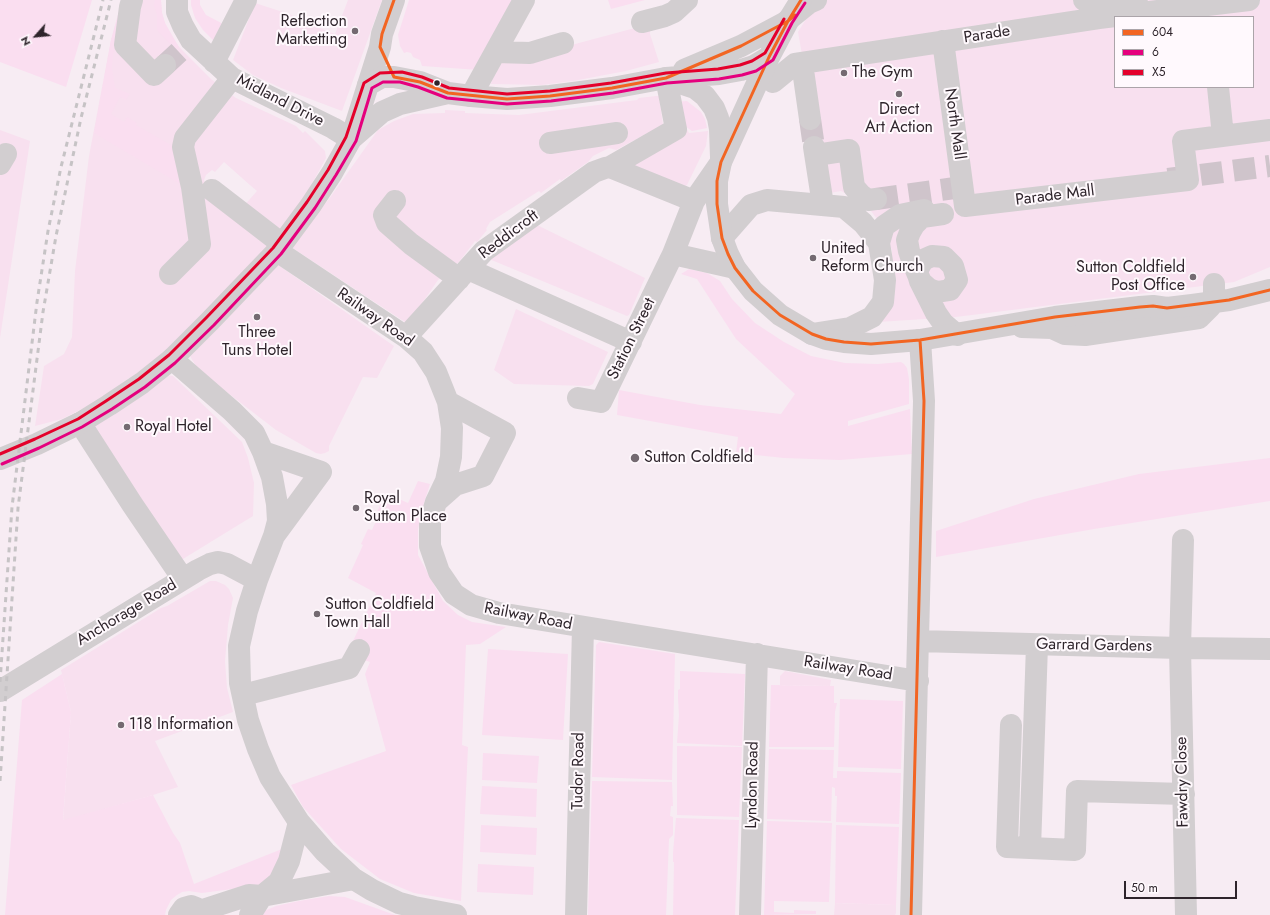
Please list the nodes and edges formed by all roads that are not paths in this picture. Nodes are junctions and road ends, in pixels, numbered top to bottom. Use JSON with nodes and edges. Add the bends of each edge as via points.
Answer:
{"nodes":[{"id":1,"x":132,"y":0,"type":"edge"},
{"id":2,"x":177,"y":0,"type":"edge"},
{"id":3,"x":246,"y":0,"type":"edge"},
{"id":4,"x":394,"y":0,"type":"edge"},
{"id":5,"x":524,"y":0,"type":"edge"},
{"id":6,"x":687,"y":0,"type":"edge"},
{"id":7,"x":802,"y":0,"type":"edge"},
{"id":8,"x":816,"y":0,"type":"edge"},
{"id":9,"x":1249,"y":0,"type":"edge"},
{"id":10,"x":1096,"y":5,"type":"edge"},
{"id":11,"x":1209,"y":11,"type":"edge"},
{"id":12,"x":788,"y":20,"type":"junction"},
{"id":13,"x":642,"y":22,"type":"dead end"},
{"id":14,"x":943,"y":41,"type":"junction"},
{"id":15,"x":563,"y":43,"type":"dead end"},
{"id":16,"x":380,"y":47,"type":"junction"},
{"id":17,"x":496,"y":52,"type":"junction"},
{"id":18,"x":178,"y":53,"type":"junction"},
{"id":19,"x":769,"y":57,"type":"junction"},
{"id":20,"x":214,"y":62,"type":"junction"},
{"id":21,"x":802,"y":63,"type":"junction"},
{"id":22,"x":394,"y":77,"type":"junction"},
{"id":23,"x":232,"y":78,"type":"junction"},
{"id":24,"x":666,"y":78,"type":"junction"},
{"id":25,"x":774,"y":82,"type":"dead end"},
{"id":26,"x":1218,"y":88,"type":"edge"},
{"id":27,"x":366,"y":89,"type":"junction"},
{"id":28,"x":448,"y":93,"type":"junction"},
{"id":29,"x":471,"y":96,"type":"junction"},
{"id":30,"x":391,"y":108,"type":"junction"},
{"id":31,"x":810,"y":118,"type":"tunnel mouth"},
{"id":32,"x":1270,"y":130,"type":"edge"},
{"id":33,"x":617,"y":133,"type":"dead end"},
{"id":34,"x":1224,"y":136,"type":"junction"},
{"id":35,"x":588,"y":137,"type":"junction"},
{"id":36,"x":351,"y":139,"type":"junction"},
{"id":37,"x":550,"y":143,"type":"dead end"},
{"id":38,"x":722,"y":162,"type":"junction"},
{"id":39,"x":610,"y":167,"type":"junction"},
{"id":40,"x":212,"y":190,"type":"dead end"},
{"id":41,"x":876,"y":199,"type":"tunnel mouth"},
{"id":42,"x":395,"y":201,"type":"dead end"},
{"id":43,"x":694,"y":201,"type":"junction"},
{"id":44,"x":823,"y":205,"type":"junction"},
{"id":45,"x":965,"y":206,"type":"joint"},
{"id":46,"x":722,"y":238,"type":"junction"},
{"id":47,"x":879,"y":243,"type":"junction"},
{"id":48,"x":279,"y":247,"type":"junction"},
{"id":49,"x":673,"y":254,"type":"junction"},
{"id":50,"x":735,"y":268,"type":"junction"},
{"id":51,"x":170,"y":274,"type":"dead end"},
{"id":52,"x":464,"y":274,"type":"junction"},
{"id":53,"x":1214,"y":284,"type":"dead end"},
{"id":54,"x":1270,"y":290,"type":"edge"},
{"id":55,"x":1003,"y":326,"type":"junction"},
{"id":56,"x":812,"y":334,"type":"junction"},
{"id":57,"x":957,"y":335,"type":"junction"},
{"id":58,"x":406,"y":337,"type":"junction"},
{"id":59,"x":920,"y":340,"type":"junction"},
{"id":60,"x":631,"y":342,"type":"junction"},
{"id":61,"x":172,"y":359,"type":"junction"},
{"id":62,"x":578,"y":398,"type":"dead end"},
{"id":63,"x":448,"y":402,"type":"junction"},
{"id":64,"x":80,"y":423,"type":"junction"},
{"id":65,"x":263,"y":452,"type":"junction"},
{"id":66,"x":3,"y":458,"type":"edge"},
{"id":67,"x":436,"y":502,"type":"junction"},
{"id":68,"x":274,"y":536,"type":"junction"},
{"id":69,"x":1183,"y":540,"type":"dead end"},
{"id":70,"x":183,"y":579,"type":"junction"},
{"id":71,"x":257,"y":580,"type":"junction"},
{"id":72,"x":583,"y":627,"type":"junction"},
{"id":73,"x":918,"y":641,"type":"junction"},
{"id":74,"x":1037,"y":644,"type":"junction"},
{"id":75,"x":1180,"y":648,"type":"junction"},
{"id":76,"x":1270,"y":649,"type":"edge"},
{"id":77,"x":359,"y":650,"type":"dead end"},
{"id":78,"x":757,"y":654,"type":"junction"},
{"id":79,"x":918,"y":681,"type":"junction"},
{"id":80,"x":0,"y":690,"type":"edge"},
{"id":81,"x":243,"y":695,"type":"junction"},
{"id":82,"x":1011,"y":725,"type":"dead end"},
{"id":83,"x":1184,"y":794,"type":"junction"},
{"id":84,"x":299,"y":822,"type":"junction"},
{"id":85,"x":1030,"y":848,"type":"junction"},
{"id":86,"x":354,"y":879,"type":"junction"},
{"id":87,"x":262,"y":896,"type":"junction"},
{"id":88,"x":414,"y":911,"type":"edge"},
{"id":89,"x":193,"y":914,"type":"edge"},
{"id":90,"x":250,"y":915,"type":"edge"},
{"id":91,"x":456,"y":915,"type":"edge"},
{"id":92,"x":576,"y":915,"type":"edge"},
{"id":93,"x":750,"y":915,"type":"edge"},
{"id":94,"x":911,"y":915,"type":"edge"},
{"id":95,"x":1186,"y":915,"type":"edge"}],
"edges":[{"from":1,"to":18,"type":"street","via":[[125,45],[154,75]]},
{"from":2,"to":18,"type":"street","name":"Midland Drive","via":[[177,12],[183,26]]},
{"from":3,"to":20,"type":"street"},
{"from":4,"to":16,"type":"street"},
{"from":5,"to":17,"type":"street"},
{"from":6,"to":13,"type":"street","via":[[674,12]]},
{"from":7,"to":12,"type":"street"},
{"from":8,"to":12,"type":"street"},
{"from":9,"to":11,"type":"street","name":"Parade"},
{"from":10,"to":11,"type":"street","name":"Parade"},
{"from":10,"to":11,"type":"street","name":"Parade","via":[[1153,3]]},
{"from":10,"to":14,"type":"street","name":"Parade"},
{"from":12,"to":19,"type":"street"},
{"from":12,"to":24,"type":"street","via":[[741,46]]},
{"from":14,"to":21,"type":"street","name":"Parade"},
{"from":14,"to":45,"type":"street","name":"North Mall"},
{"from":15,"to":17,"type":"street","via":[[530,53]]},
{"from":16,"to":22,"type":"street"},
{"from":16,"to":27,"type":"street"},
{"from":17,"to":29,"type":"street"},
{"from":18,"to":20,"type":"street","name":"Midland Drive"},
{"from":19,"to":24,"type":"street","via":[[741,70]]},
{"from":19,"to":38,"type":"street"},
{"from":20,"to":23,"type":"street","name":"Midland Drive"},
{"from":21,"to":25,"type":"street","name":"Parade","via":[[795,64]]},
{"from":21,"to":31,"type":"street"},
{"from":22,"to":27,"type":"street","via":[[382,77]]},
{"from":22,"to":28,"type":"street","via":[[420,82]]},
{"from":22,"to":30,"type":"street","via":[[400,96]]},
{"from":23,"to":36,"type":"street","name":"Midland Drive"},
{"from":23,"to":51,"type":"street","via":[[185,138],[183,147],[200,244]]},
{"from":24,"to":29,"type":"street","via":[[550,96],[507,99]]},
{"from":24,"to":38,"type":"street","via":[[695,88],[714,108],[720,129]]},
{"from":24,"to":39,"type":"street","name":"Reddicroft","via":[[676,129]]},
{"from":26,"to":34,"type":"street"},
{"from":27,"to":30,"type":"street","via":[[368,100],[373,106]]},
{"from":27,"to":36,"type":"street"},
{"from":28,"to":29,"type":"street"},
{"from":28,"to":30,"type":"street"},
{"from":30,"to":36,"type":"street"},
{"from":32,"to":34,"type":"street"},
{"from":33,"to":35,"type":"street"},
{"from":34,"to":45,"type":"street","name":"Parade Mall","via":[[1183,140],[1188,180]]},
{"from":35,"to":37,"type":"street"},
{"from":35,"to":39,"type":"street"},
{"from":36,"to":48,"type":"street","via":[[311,205]]},
{"from":38,"to":43,"type":"street","name":"Station Street"},
{"from":38,"to":46,"type":"street","via":[[717,181],[717,204]]},
{"from":39,"to":43,"type":"street"},
{"from":39,"to":52,"type":"street","name":"Reddicroft","via":[[594,172],[484,251]]},
{"from":40,"to":48,"type":"street","name":"Railway Road"},
{"from":41,"to":44,"type":"street","via":[[868,200],[854,187],[849,150],[815,151]]},
{"from":42,"to":52,"type":"street","via":[[384,215],[387,223],[411,244]]},
{"from":43,"to":49,"type":"street","name":"Station Street"},
{"from":44,"to":46,"type":"street","via":[[766,200],[751,205]]},
{"from":44,"to":47,"type":"street","via":[[844,206],[863,223]]},
{"from":46,"to":50,"type":"street"},
{"from":47,"to":56,"type":"street","via":[[885,280],[884,302],[872,317],[850,328]]},
{"from":47,"to":57,"type":"street","via":[[884,226],[900,215],[933,212],[922,217],[914,225],[907,240],[909,251],[913,263],[916,269],[918,275],[921,282],[937,292],[950,290],[957,280],[953,266],[944,257],[932,256],[923,260],[916,271],[920,281],[936,313]]},
{"from":48,"to":58,"type":"street","name":"Railway Road"},
{"from":48,"to":61,"type":"street"},
{"from":49,"to":50,"type":"street"},
{"from":49,"to":60,"type":"street","name":"Station Street"},
{"from":50,"to":56,"type":"street","via":[[765,303]]},
{"from":52,"to":58,"type":"street","name":"Reddicroft"},
{"from":52,"to":60,"type":"street"},
{"from":53,"to":55,"type":"street","via":[[1214,298],[1210,307],[1199,318],[1085,335],[1065,334],[1052,328]]},
{"from":54,"to":55,"type":"street","via":[[1229,300],[1192,305],[1167,308],[1140,307]]},
{"from":55,"to":57,"type":"street"},
{"from":56,"to":59,"type":"street","via":[[826,339],[871,344]]},
{"from":57,"to":59,"type":"street"},
{"from":58,"to":63,"type":"street","name":"Railway Road","via":[[423,352],[436,372]]},
{"from":59,"to":73,"type":"street","via":[[924,401]]},
{"from":60,"to":62,"type":"street","name":"Station Street","via":[[601,402]]},
{"from":61,"to":64,"type":"street","via":[[142,383]]},
{"from":61,"to":65,"type":"street","via":[[254,433]]},
{"from":63,"to":67,"type":"street","name":"Railway Road","via":[[452,428],[451,457],[446,481]]},
{"from":63,"to":67,"type":"street","via":[[505,434],[483,476],[455,485]]},
{"from":64,"to":66,"type":"street"},
{"from":64,"to":70,"type":"street"},
{"from":65,"to":68,"type":"street","via":[[272,477],[277,504],[278,521]]},
{"from":65,"to":68,"type":"street","via":[[324,465]]},
{"from":67,"to":72,"type":"street","name":"Railway Road","via":[[430,522],[430,546],[439,572],[454,594],[471,605],[499,613]]},
{"from":68,"to":71,"type":"street"},
{"from":69,"to":75,"type":"street","name":"Fawdry Close"},
{"from":70,"to":71,"type":"street","name":"Anchorage Road","via":[[218,562],[233,566]]},
{"from":70,"to":80,"type":"street","name":"Anchorage Road"},
{"from":71,"to":81,"type":"street","via":[[239,646],[240,683]]},
{"from":72,"to":78,"type":"street","name":"Railway Road"},
{"from":72,"to":92,"type":"street","name":"Tudor Road"},
{"from":73,"to":74,"type":"street","name":"Garrard Gardens"},
{"from":73,"to":79,"type":"street"},
{"from":74,"to":75,"type":"street","name":"Garrard Gardens"},
{"from":74,"to":85,"type":"street"},
{"from":75,"to":76,"type":"street","name":"Garrard Gardens"},
{"from":75,"to":83,"type":"street","name":"Fawdry Close"},
{"from":77,"to":81,"type":"street","via":[[349,668]]},
{"from":78,"to":79,"type":"street","name":"Railway Road"},
{"from":78,"to":93,"type":"street","name":"Lyndon Road"},
{"from":79,"to":94,"type":"street"},
{"from":81,"to":84,"type":"street","via":[[258,749],[270,776]]},
{"from":82,"to":85,"type":"street","via":[[1007,847]]},
{"from":83,"to":85,"type":"street","via":[[1078,791],[1075,850]]},
{"from":83,"to":95,"type":"street","name":"Fawdry Close"},
{"from":84,"to":86,"type":"street","via":[[325,852]]},
{"from":84,"to":87,"type":"street","via":[[289,861],[279,882]]},
{"from":86,"to":87,"type":"street"},
{"from":86,"to":88,"type":"street"},
{"from":87,"to":89,"type":"street","via":[[249,895]]},
{"from":87,"to":90,"type":"street"},
{"from":88,"to":91,"type":"street"}]}
